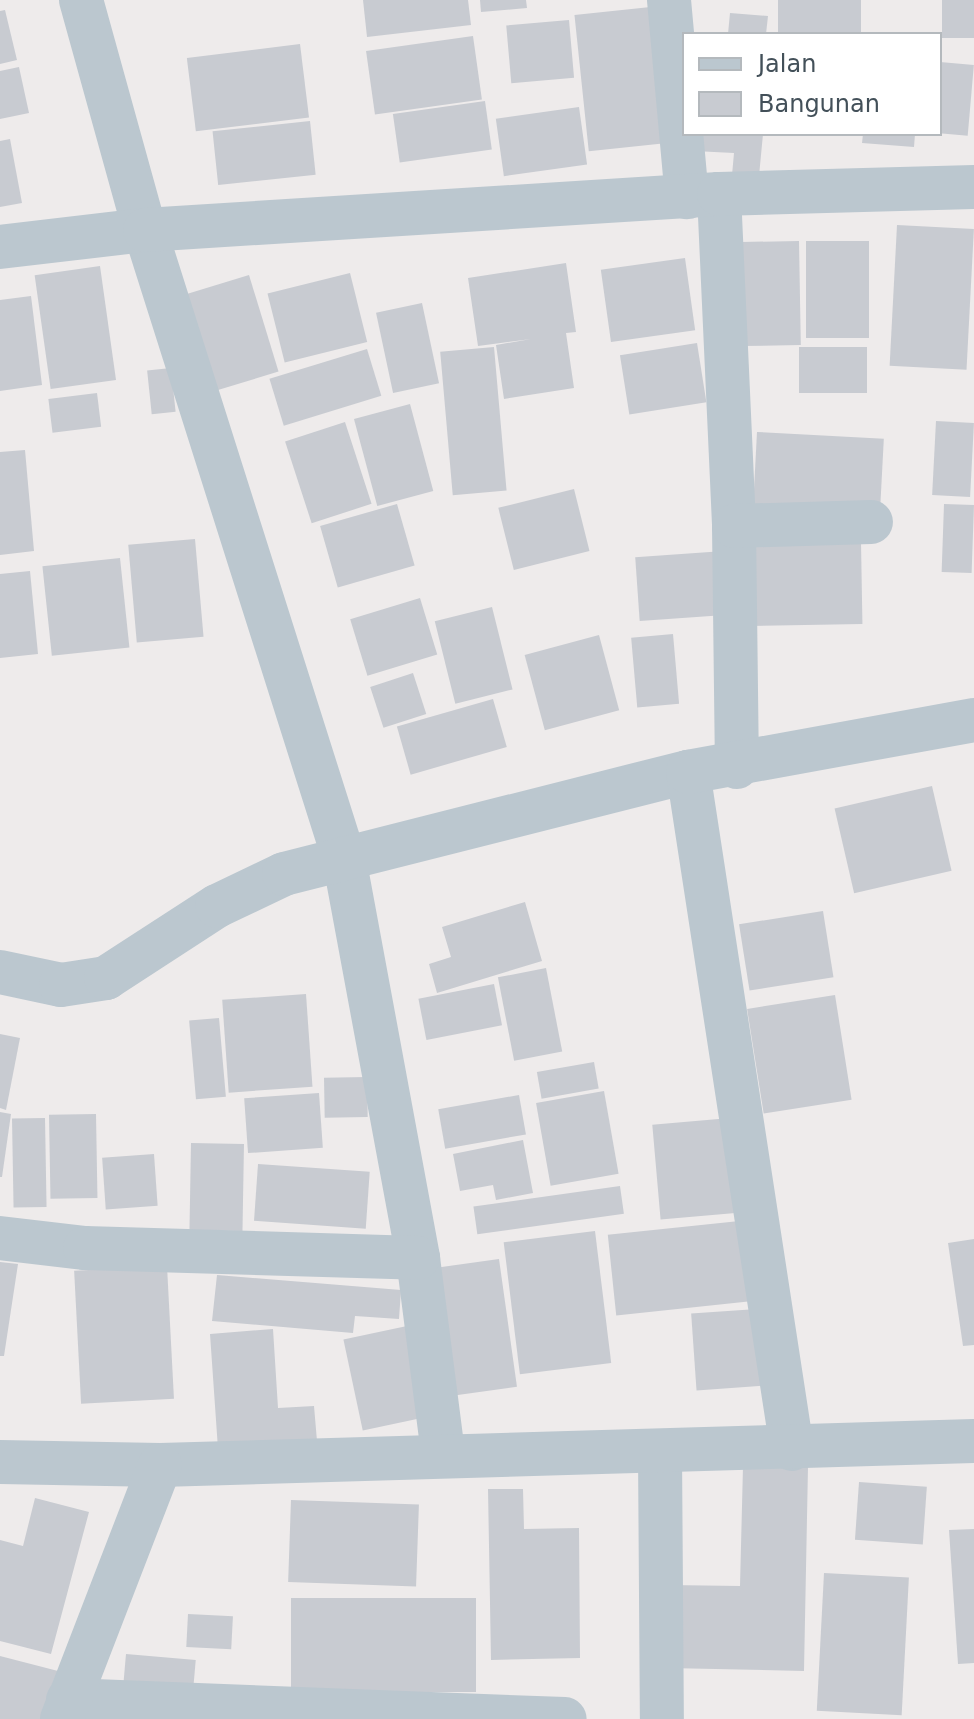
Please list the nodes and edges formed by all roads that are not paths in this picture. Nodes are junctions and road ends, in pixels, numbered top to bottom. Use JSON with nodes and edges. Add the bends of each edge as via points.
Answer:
{"nodes":[{"id":1,"x":81,"y":0,"type":"edge"},
{"id":2,"x":669,"y":0,"type":"edge"},
{"id":3,"x":682,"y":75,"type":"edge"},
{"id":4,"x":693,"y":136,"type":"edge"},
{"id":5,"x":974,"y":187,"type":"edge"},
{"id":6,"x":703,"y":196,"type":"junction"},
{"id":7,"x":145,"y":230,"type":"junction"},
{"id":8,"x":0,"y":247,"type":"edge"},
{"id":9,"x":871,"y":522,"type":"dead end"},
{"id":10,"x":734,"y":526,"type":"junction"},
{"id":11,"x":974,"y":720,"type":"edge"},
{"id":12,"x":737,"y":767,"type":"junction"},
{"id":13,"x":688,"y":772,"type":"junction"},
{"id":14,"x":344,"y":858,"type":"junction"},
{"id":15,"x":0,"y":972,"type":"edge"},
{"id":16,"x":0,"y":1238,"type":"edge"},
{"id":17,"x":418,"y":1258,"type":"junction"},
{"id":18,"x":974,"y":1441,"type":"edge"},
{"id":19,"x":792,"y":1449,"type":"junction"},
{"id":20,"x":660,"y":1451,"type":"junction"},
{"id":21,"x":443,"y":1453,"type":"junction"},
{"id":22,"x":0,"y":1462,"type":"edge"},
{"id":23,"x":160,"y":1465,"type":"junction"},
{"id":24,"x":65,"y":1710,"type":"edge"},
{"id":25,"x":565,"y":1719,"type":"edge"},
{"id":26,"x":662,"y":1719,"type":"edge"}],
"edges":[{"from":1,"to":7,"type":"street"},
{"from":2,"to":3,"type":"street"},
{"from":4,"to":6,"type":"street"},
{"from":5,"to":6,"type":"street"},
{"from":6,"to":7,"type":"street"},
{"from":6,"to":10,"type":"street"},
{"from":7,"to":8,"type":"street"},
{"from":7,"to":14,"type":"street"},
{"from":9,"to":10,"type":"street"},
{"from":10,"to":12,"type":"street"},
{"from":11,"to":12,"type":"street"},
{"from":12,"to":13,"type":"street"},
{"from":13,"to":14,"type":"street"},
{"from":13,"to":19,"type":"street"},
{"from":14,"to":15,"type":"street","via":[[284,874],[217,906],[106,978],[61,985]]},
{"from":14,"to":17,"type":"street"},
{"from":16,"to":17,"type":"street","via":[[85,1248]]},
{"from":17,"to":21,"type":"street"},
{"from":18,"to":19,"type":"street"},
{"from":19,"to":20,"type":"street"},
{"from":20,"to":21,"type":"street"},
{"from":20,"to":26,"type":"street"},
{"from":21,"to":23,"type":"street"},
{"from":22,"to":23,"type":"street"},
{"from":23,"to":24,"type":"street"},
{"from":24,"to":25,"type":"street"}]}
